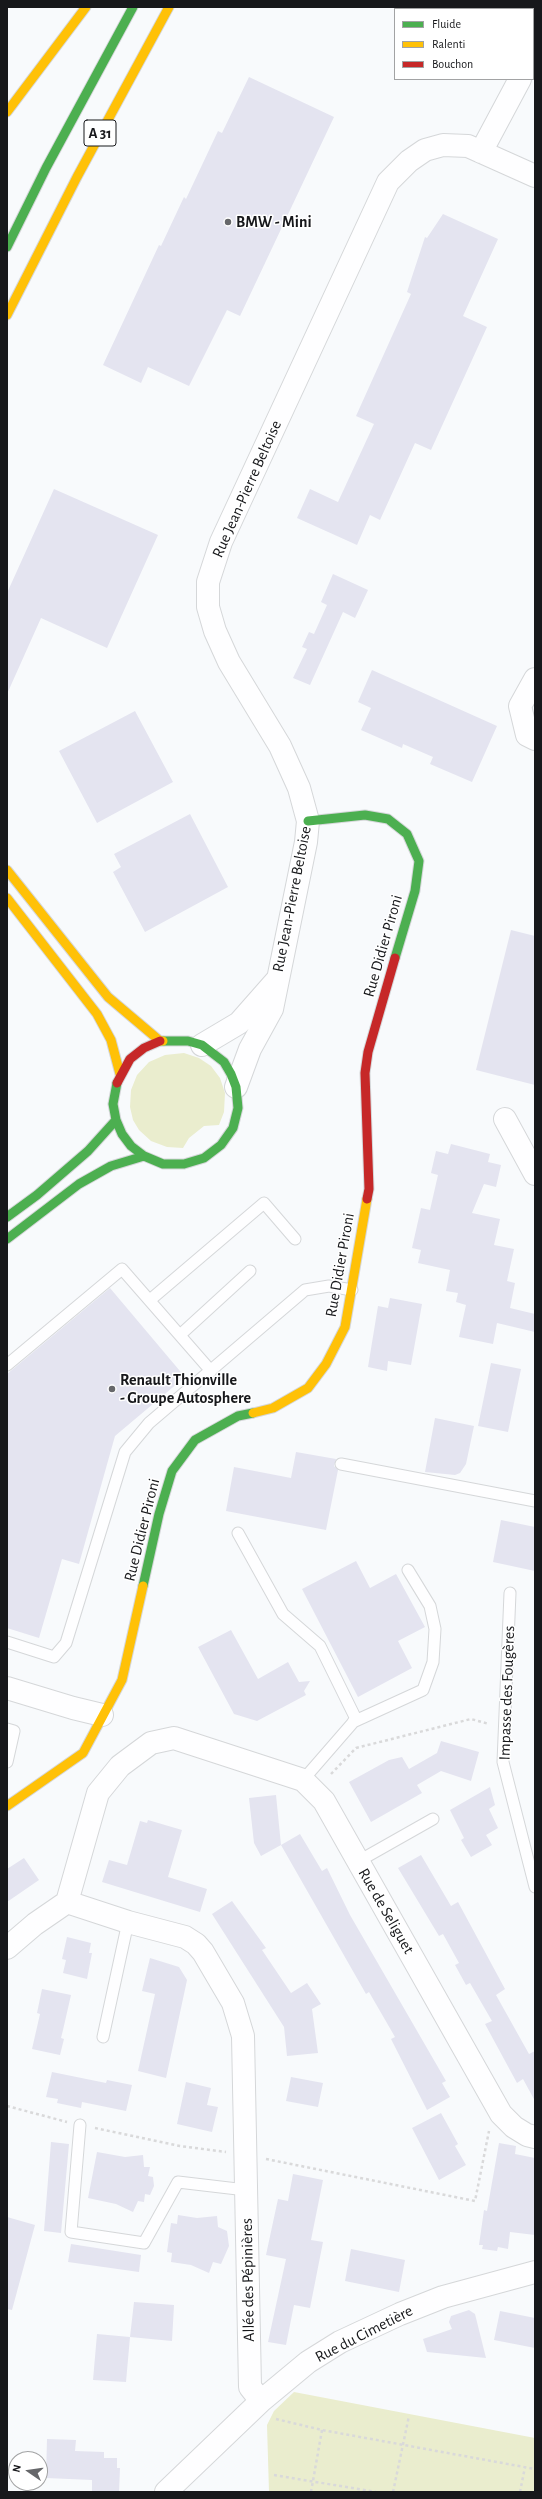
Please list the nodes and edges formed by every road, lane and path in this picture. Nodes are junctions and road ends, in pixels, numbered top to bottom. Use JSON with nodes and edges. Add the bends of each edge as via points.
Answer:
{"nodes":[{"id":1,"x":86,"y":7,"type":"edge"},
{"id":2,"x":133,"y":7,"type":"edge"},
{"id":3,"x":169,"y":7,"type":"edge"},
{"id":4,"x":519,"y":80,"type":"edge"},
{"id":5,"x":7,"y":112,"type":"edge"},
{"id":6,"x":481,"y":152,"type":"junction"},
{"id":7,"x":535,"y":176,"type":"edge"},
{"id":8,"x":7,"y":247,"type":"edge"},
{"id":9,"x":7,"y":315,"type":"edge"},
{"id":10,"x":535,"y":679,"type":"edge"},
{"id":11,"x":535,"y":739,"type":"edge"},
{"id":12,"x":308,"y":821,"type":"junction"},
{"id":13,"x":7,"y":870,"type":"edge"},
{"id":14,"x":7,"y":898,"type":"edge"},
{"id":15,"x":276,"y":981,"type":"junction"},
{"id":16,"x":160,"y":1041,"type":"junction"},
{"id":17,"x":202,"y":1045,"type":"junction"},
{"id":18,"x":120,"y":1074,"type":"junction"},
{"id":19,"x":236,"y":1087,"type":"junction"},
{"id":20,"x":505,"y":1119,"type":"dead end"},
{"id":21,"x":116,"y":1120,"type":"junction"},
{"id":22,"x":144,"y":1156,"type":"junction"},
{"id":23,"x":535,"y":1174,"type":"edge"},
{"id":24,"x":7,"y":1217,"type":"edge"},
{"id":25,"x":7,"y":1239,"type":"edge"},
{"id":26,"x":295,"y":1239,"type":"dead end"},
{"id":27,"x":250,"y":1271,"type":"dead end"},
{"id":28,"x":352,"y":1290,"type":"junction"},
{"id":29,"x":150,"y":1300,"type":"junction"},
{"id":30,"x":180,"y":1335,"type":"junction"},
{"id":31,"x":7,"y":1365,"type":"edge"},
{"id":32,"x":211,"y":1370,"type":"junction"},
{"id":33,"x":341,"y":1464,"type":"dead end"},
{"id":34,"x":535,"y":1501,"type":"edge"},
{"id":35,"x":238,"y":1533,"type":"dead end"},
{"id":36,"x":408,"y":1570,"type":"dead end"},
{"id":37,"x":510,"y":1593,"type":"dead end"},
{"id":38,"x":7,"y":1642,"type":"edge"},
{"id":39,"x":7,"y":1688,"type":"edge"},
{"id":40,"x":102,"y":1715,"type":"junction"},
{"id":41,"x":353,"y":1722,"type":"junction"},
{"id":42,"x":505,"y":1728,"type":"junction"},
{"id":43,"x":7,"y":1729,"type":"edge"},
{"id":44,"x":7,"y":1762,"type":"edge"},
{"id":45,"x":309,"y":1785,"type":"junction"},
{"id":46,"x":7,"y":1790,"type":"edge"},
{"id":47,"x":10,"y":1803,"type":"edge"},
{"id":48,"x":433,"y":1819,"type":"dead end"},
{"id":49,"x":357,"y":1862,"type":"junction"},
{"id":50,"x":535,"y":1886,"type":"edge"},
{"id":51,"x":67,"y":1902,"type":"junction"},
{"id":52,"x":128,"y":1922,"type":"junction"},
{"id":53,"x":7,"y":1948,"type":"edge"},
{"id":54,"x":103,"y":2037,"type":"dead end"},
{"id":55,"x":7,"y":2106,"type":"edge"},
{"id":56,"x":501,"y":2114,"type":"junction"},
{"id":57,"x":80,"y":2125,"type":"junction"},
{"id":58,"x":535,"y":2137,"type":"edge"},
{"id":59,"x":246,"y":2155,"type":"junction"},
{"id":60,"x":246,"y":2190,"type":"junction"},
{"id":61,"x":535,"y":2272,"type":"edge"},
{"id":62,"x":261,"y":2401,"type":"junction"},
{"id":63,"x":409,"y":2416,"type":"dead end"},
{"id":64,"x":276,"y":2419,"type":"dead end"},
{"id":65,"x":322,"y":2430,"type":"junction"},
{"id":66,"x":403,"y":2444,"type":"junction"},
{"id":67,"x":524,"y":2467,"type":"junction"},
{"id":68,"x":535,"y":2469,"type":"edge"},
{"id":69,"x":274,"y":2475,"type":"dead end"},
{"id":70,"x":312,"y":2481,"type":"junction"},
{"id":71,"x":166,"y":2492,"type":"edge"},
{"id":72,"x":311,"y":2492,"type":"edge"},
{"id":73,"x":376,"y":2492,"type":"edge"},
{"id":74,"x":393,"y":2492,"type":"edge"},
{"id":75,"x":520,"y":2492,"type":"edge"}],
"edges":[{"from":1,"to":5,"type":"main road"},
{"from":2,"to":8,"type":"main road","number":"A 31","via":[[46,168]]},
{"from":3,"to":9,"type":"main road","number":"A 31","via":[[69,191]]},
{"from":4,"to":6,"type":"street"},
{"from":6,"to":7,"type":"street","name":"Rue Jean-Pierre Beltoise"},
{"from":6,"to":12,"type":"street","name":"Rue Jean-Pierre Beltoise","via":[[468,146],[443,145],[425,150],[409,161],[388,182],[221,542],[208,582],[208,607],[215,632],[229,662],[280,746],[299,788]]},
{"from":10,"to":11,"type":"street","via":[[520,706],[527,735]]},
{"from":12,"to":15,"type":"street","name":"Rue Jean-Pierre Beltoise","via":[[306,842]]},
{"from":12,"to":28,"type":"main road","name":"Rue Didier Pironi","via":[[365,815],[388,819],[406,834],[419,861],[415,891],[364,1073],[369,1189]]},
{"from":13,"to":16,"type":"main road","via":[[108,996]]},
{"from":14,"to":18,"type":"main road","via":[[97,1014],[111,1040]]},
{"from":15,"to":17,"type":"street","name":"Rue Jean-Pierre Beltoise","via":[[239,1023]]},
{"from":15,"to":19,"type":"street","name":"Rue Jean-Pierre Beltoise","via":[[272,1009],[250,1049]]},
{"from":16,"to":17,"type":"main road","via":[[174,1040]]},
{"from":16,"to":18,"type":"main road","via":[[144,1048],[130,1059]]},
{"from":17,"to":19,"type":"main road","via":[[224,1062]]},
{"from":18,"to":21,"type":"main road","via":[[114,1097]]},
{"from":19,"to":22,"type":"main road","via":[[238,1108],[233,1128],[221,1145],[204,1158],[184,1164],[163,1164]]},
{"from":20,"to":23,"type":"street"},
{"from":21,"to":22,"type":"main road","via":[[122,1134]]},
{"from":21,"to":24,"type":"main road","via":[[88,1150],[37,1195]]},
{"from":22,"to":25,"type":"main road","via":[[111,1166],[79,1184]]},
{"from":26,"to":29,"type":"lane","via":[[264,1203]]},
{"from":27,"to":30,"type":"lane"},
{"from":28,"to":32,"type":"lane","via":[[329,1286],[305,1290]]},
{"from":28,"to":40,"type":"main road","name":"Rue Didier Pironi","via":[[345,1327],[326,1364],[308,1388],[273,1408],[238,1416],[195,1440],[172,1471],[159,1514],[122,1680]]},
{"from":29,"to":30,"type":"lane"},
{"from":29,"to":31,"type":"lane","via":[[122,1269]]},
{"from":30,"to":32,"type":"lane"},
{"from":32,"to":38,"type":"lane","via":[[149,1423],[125,1452],[66,1643],[54,1657]]},
{"from":33,"to":34,"type":"lane"},
{"from":35,"to":41,"type":"lane","via":[[283,1614],[320,1646],[356,1719]]},
{"from":36,"to":41,"type":"lane","via":[[430,1606],[435,1628],[433,1662],[423,1690]]},
{"from":37,"to":42,"type":"lane","name":"Impasse des Fougères"},
{"from":39,"to":40,"type":"street"},
{"from":40,"to":47,"type":"main road","name":"Rue Didier Pironi","via":[[82,1753]]},
{"from":41,"to":45,"type":"lane"},
{"from":42,"to":45,"type":"path","via":[[471,1719],[356,1748]]},
{"from":42,"to":50,"type":"lane","name":"Impasse des Fougères","via":[[503,1762]]},
{"from":43,"to":44,"type":"lane","via":[[14,1731]]},
{"from":45,"to":49,"type":"street","name":"Rue de Seliguet","via":[[324,1801]]},
{"from":45,"to":51,"type":"street","via":[[190,1742],[174,1738],[151,1743],[120,1766],[98,1793]]},
{"from":46,"to":47,"type":"lane"},
{"from":48,"to":49,"type":"lane"},
{"from":49,"to":56,"type":"street","name":"Rue de Seliguet"},
{"from":51,"to":52,"type":"street","name":"Allée des Pépinières"},
{"from":51,"to":53,"type":"street","via":[[35,1924]]},
{"from":52,"to":54,"type":"lane"},
{"from":52,"to":59,"type":"street","name":"Allée des Pépinières","via":[[185,1937],[196,1944],[233,2003],[243,2036]]},
{"from":55,"to":57,"type":"path"},
{"from":56,"to":58,"type":"street","name":"Rue de Seliguet","via":[[514,2127]]},
{"from":56,"to":59,"type":"path","via":[[489,2128],[475,2201]]},
{"from":57,"to":59,"type":"path","via":[[180,2146]]},
{"from":57,"to":60,"type":"lane","via":[[71,2232],[144,2243],[178,2182]]},
{"from":59,"to":60,"type":"street","name":"Allée des Pépinières"},
{"from":60,"to":62,"type":"street","name":"Allée des Pépinières","via":[[250,2387]]},
{"from":61,"to":62,"type":"street","name":"Rue du Cimetière","via":[[443,2297],[393,2317],[340,2342],[308,2362]]},
{"from":62,"to":71,"type":"street","name":"Rue du Cimetière"},
{"from":63,"to":66,"type":"path"},
{"from":64,"to":65,"type":"path"},
{"from":65,"to":66,"type":"path"},
{"from":65,"to":70,"type":"path"},
{"from":66,"to":67,"type":"path"},
{"from":66,"to":74,"type":"path"},
{"from":67,"to":68,"type":"path"},
{"from":67,"to":75,"type":"path"},
{"from":69,"to":70,"type":"path"},
{"from":70,"to":72,"type":"path"},
{"from":70,"to":73,"type":"path"}]}
